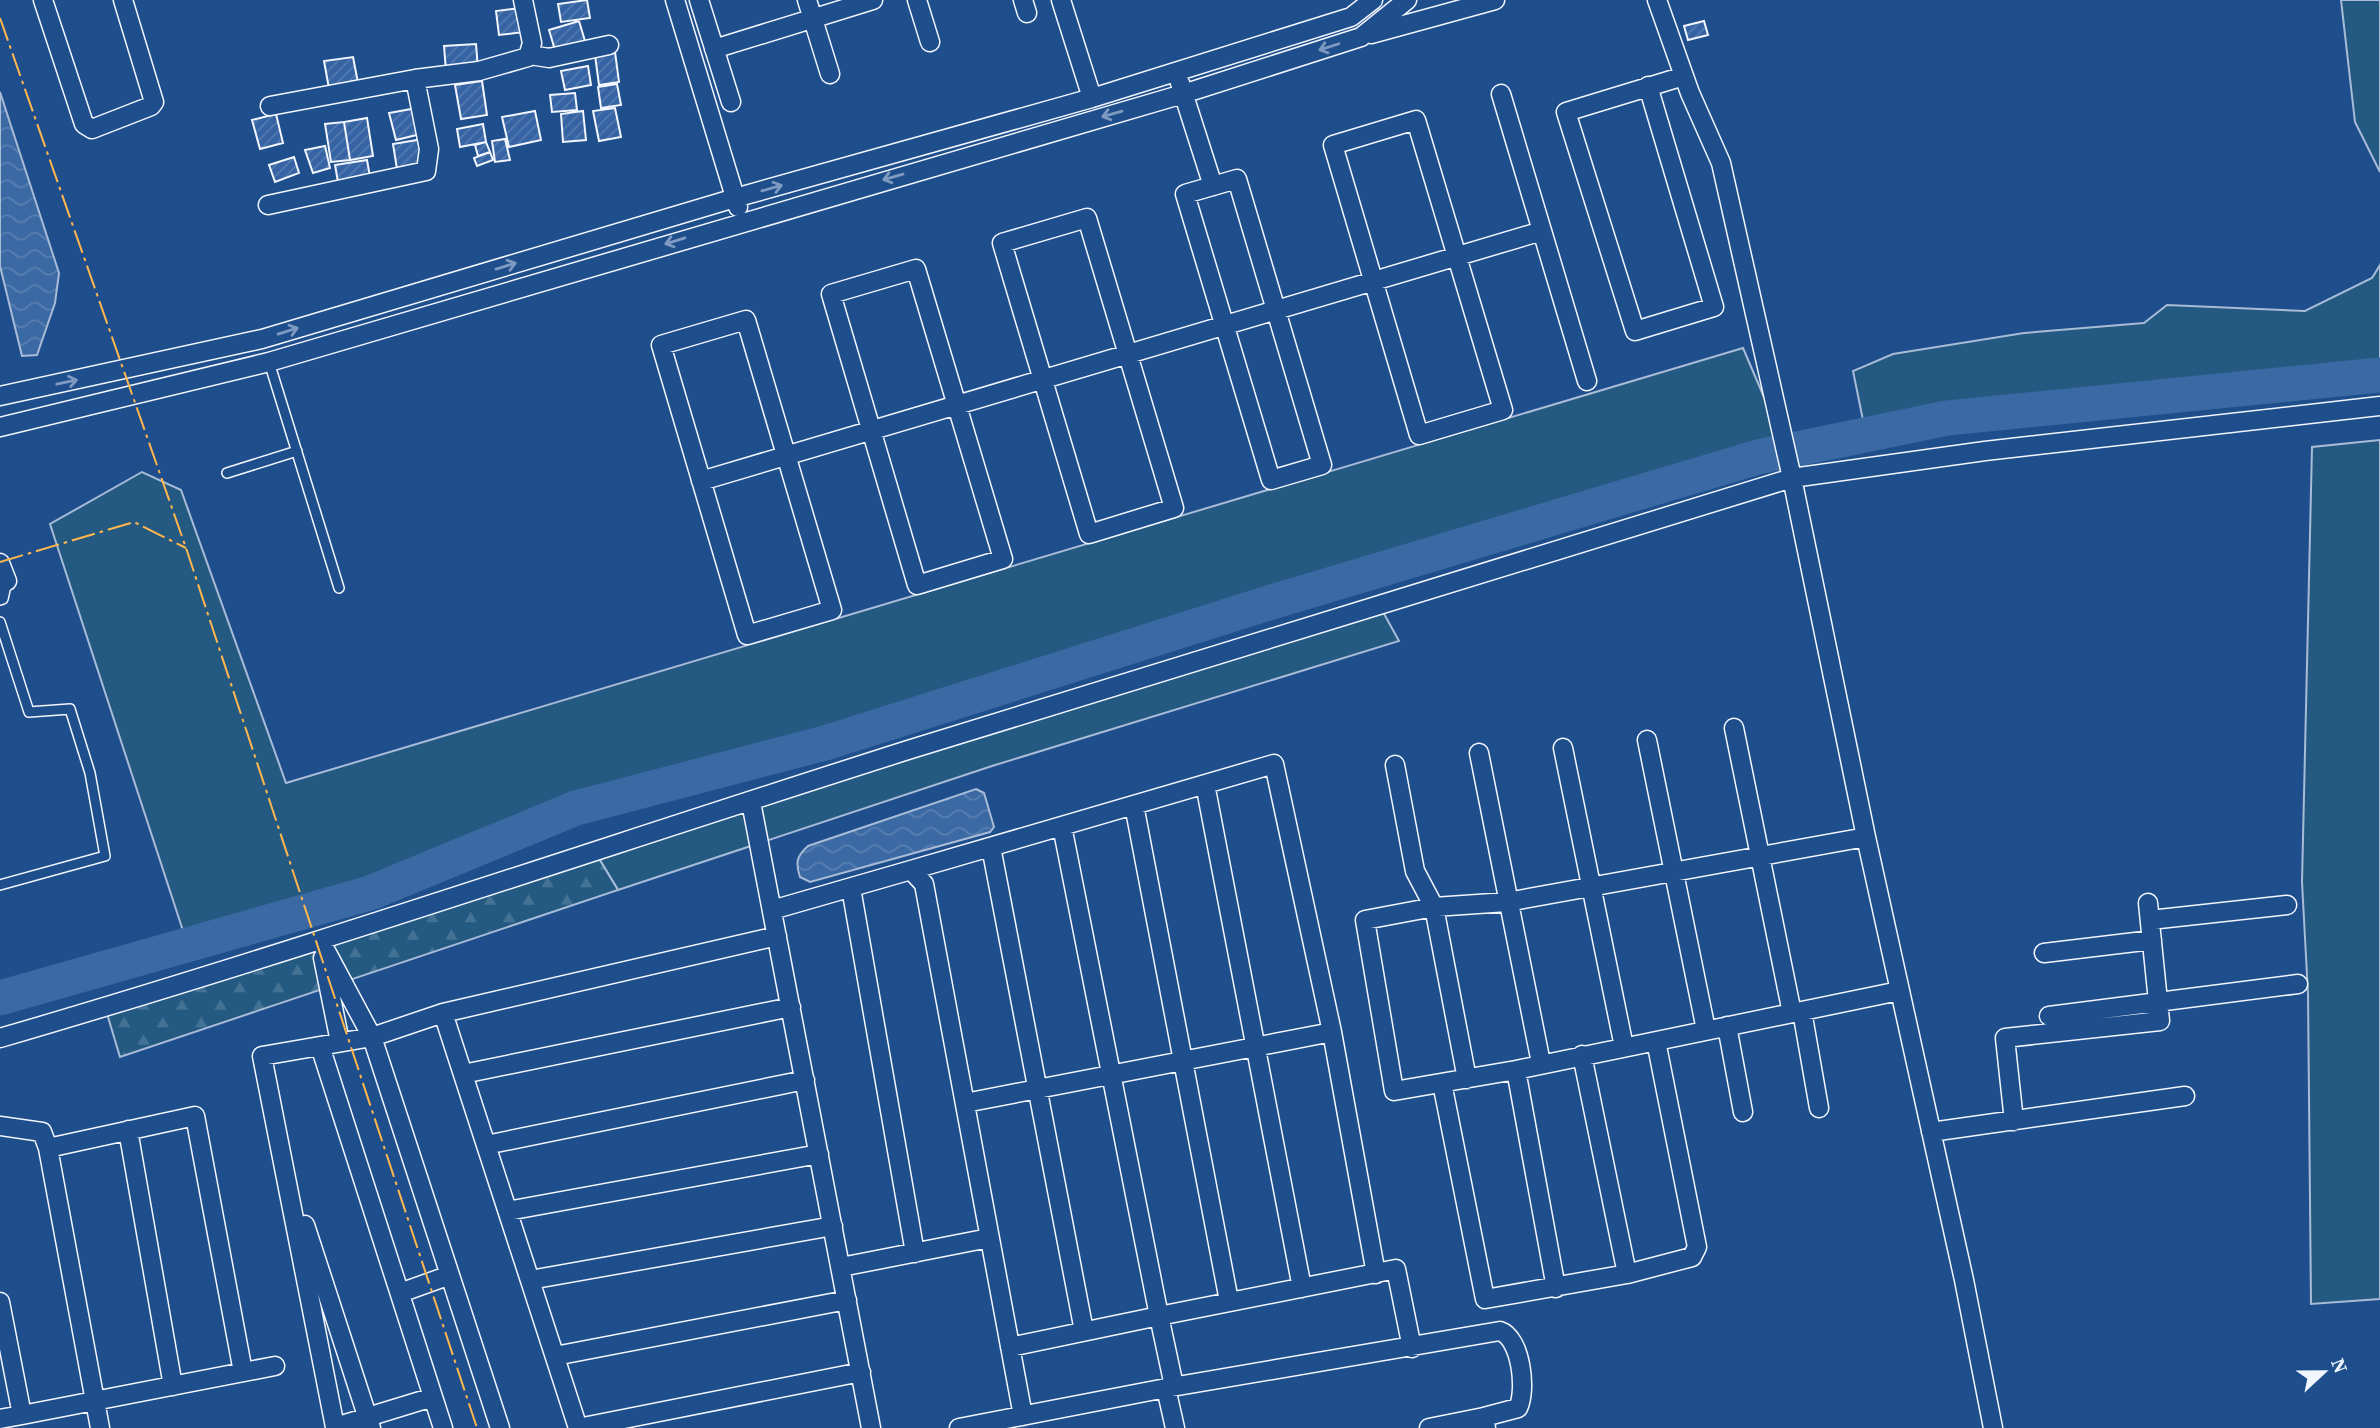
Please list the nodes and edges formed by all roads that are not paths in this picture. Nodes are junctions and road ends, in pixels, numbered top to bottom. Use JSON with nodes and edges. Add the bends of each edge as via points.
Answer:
{"nodes":[{"id":1,"x":43,"y":0,"type":"edge"},
{"id":2,"x":122,"y":0,"type":"edge"},
{"id":3,"x":523,"y":0,"type":"edge"},
{"id":4,"x":675,"y":0,"type":"edge"},
{"id":5,"x":699,"y":0,"type":"edge"},
{"id":6,"x":807,"y":0,"type":"edge"},
{"id":7,"x":873,"y":0,"type":"edge"},
{"id":8,"x":917,"y":0,"type":"edge"},
{"id":9,"x":1061,"y":0,"type":"edge"},
{"id":10,"x":1373,"y":0,"type":"edge"},
{"id":11,"x":1407,"y":0,"type":"edge"},
{"id":12,"x":1657,"y":0,"type":"edge"},
{"id":13,"x":1491,"y":1,"type":"edge"},
{"id":14,"x":813,"y":19,"type":"junction"},
{"id":15,"x":1361,"y":37,"type":"junction"},
{"id":16,"x":930,"y":42,"type":"dead end"},
{"id":17,"x":609,"y":45,"type":"dead end"},
{"id":18,"x":714,"y":49,"type":"junction"},
{"id":19,"x":530,"y":55,"type":"junction"},
{"id":20,"x":1177,"y":73,"type":"junction"},
{"id":21,"x":830,"y":74,"type":"dead end"},
{"id":22,"x":1684,"y":76,"type":"junction"},
{"id":23,"x":415,"y":79,"type":"junction"},
{"id":24,"x":1648,"y":86,"type":"junction"},
{"id":25,"x":1183,"y":94,"type":"junction"},
{"id":26,"x":1502,"y":94,"type":"dead end"},
{"id":27,"x":1092,"y":98,"type":"junction"},
{"id":28,"x":731,"y":102,"type":"dead end"},
{"id":29,"x":270,"y":106,"type":"dead end"},
{"id":30,"x":1213,"y":186,"type":"junction"},
{"id":31,"x":736,"y":198,"type":"junction"},
{"id":32,"x":268,"y":205,"type":"dead end"},
{"id":33,"x":743,"y":221,"type":"junction"},
{"id":34,"x":1542,"y":232,"type":"junction"},
{"id":35,"x":1457,"y":257,"type":"junction"},
{"id":36,"x":1373,"y":282,"type":"junction"},
{"id":37,"x":1276,"y":311,"type":"junction"},
{"id":38,"x":1225,"y":326,"type":"junction"},
{"id":39,"x":1128,"y":355,"type":"junction"},
{"id":40,"x":269,"y":362,"type":"junction"},
{"id":41,"x":1043,"y":380,"type":"junction"},
{"id":42,"x":1587,"y":381,"type":"dead end"},
{"id":43,"x":0,"y":396,"type":"edge"},
{"id":44,"x":957,"y":405,"type":"junction"},
{"id":45,"x":2380,"y":406,"type":"edge"},
{"id":46,"x":0,"y":427,"type":"edge"},
{"id":47,"x":872,"y":430,"type":"junction"},
{"id":48,"x":297,"y":451,"type":"junction"},
{"id":49,"x":787,"y":456,"type":"junction"},
{"id":50,"x":227,"y":473,"type":"dead end"},
{"id":51,"x":1791,"y":473,"type":"junction"},
{"id":52,"x":701,"y":481,"type":"junction"},
{"id":53,"x":0,"y":563,"type":"edge"},
{"id":54,"x":4,"y":582,"type":"edge"},
{"id":55,"x":339,"y":588,"type":"dead end"},
{"id":56,"x":0,"y":600,"type":"edge"},
{"id":57,"x":0,"y":622,"type":"edge"},
{"id":58,"x":1734,"y":728,"type":"dead end"},
{"id":59,"x":1647,"y":740,"type":"dead end"},
{"id":60,"x":1563,"y":748,"type":"dead end"},
{"id":61,"x":1479,"y":752,"type":"dead end"},
{"id":62,"x":1395,"y":765,"type":"dead end"},
{"id":63,"x":1205,"y":784,"type":"junction"},
{"id":64,"x":751,"y":802,"type":"junction"},
{"id":65,"x":1134,"y":805,"type":"junction"},
{"id":66,"x":1062,"y":826,"type":"junction"},
{"id":67,"x":1866,"y":837,"type":"junction"},
{"id":68,"x":991,"y":847,"type":"junction"},
{"id":69,"x":1759,"y":856,"type":"junction"},
{"id":70,"x":911,"y":870,"type":"junction"},
{"id":71,"x":1676,"y":873,"type":"junction"},
{"id":72,"x":0,"y":885,"type":"edge"},
{"id":73,"x":1593,"y":887,"type":"junction"},
{"id":74,"x":851,"y":888,"type":"junction"},
{"id":75,"x":1507,"y":902,"type":"junction"},
{"id":76,"x":2287,"y":905,"type":"dead end"},
{"id":77,"x":1434,"y":907,"type":"junction"},
{"id":78,"x":772,"y":910,"type":"junction"},
{"id":79,"x":777,"y":936,"type":"junction"},
{"id":80,"x":320,"y":940,"type":"junction"},
{"id":81,"x":2152,"y":940,"type":"junction"},
{"id":82,"x":2044,"y":953,"type":"dead end"},
{"id":83,"x":2298,"y":984,"type":"dead end"},
{"id":84,"x":1899,"y":991,"type":"junction"},
{"id":85,"x":2158,"y":1002,"type":"junction"},
{"id":86,"x":790,"y":1007,"type":"junction"},
{"id":87,"x":1797,"y":1012,"type":"junction"},
{"id":88,"x":443,"y":1013,"type":"junction"},
{"id":89,"x":2049,"y":1016,"type":"dead end"},
{"id":90,"x":1727,"y":1026,"type":"junction"},
{"id":91,"x":1706,"y":1030,"type":"junction"},
{"id":92,"x":1332,"y":1032,"type":"junction"},
{"id":93,"x":372,"y":1037,"type":"junction"},
{"id":94,"x":0,"y":1038,"type":"edge"},
{"id":95,"x":1656,"y":1041,"type":"junction"},
{"id":96,"x":340,"y":1042,"type":"junction"},
{"id":97,"x":320,"y":1046,"type":"junction"},
{"id":98,"x":1257,"y":1046,"type":"junction"},
{"id":99,"x":1624,"y":1047,"type":"junction"},
{"id":100,"x":1582,"y":1055,"type":"junction"},
{"id":101,"x":1180,"y":1061,"type":"junction"},
{"id":102,"x":1541,"y":1063,"type":"junction"},
{"id":103,"x":1516,"y":1070,"type":"junction"},
{"id":104,"x":463,"y":1074,"type":"junction"},
{"id":105,"x":1111,"y":1075,"type":"junction"},
{"id":106,"x":1467,"y":1079,"type":"junction"},
{"id":107,"x":804,"y":1080,"type":"junction"},
{"id":108,"x":1442,"y":1083,"type":"junction"},
{"id":109,"x":1039,"y":1089,"type":"junction"},
{"id":110,"x":2185,"y":1096,"type":"dead end"},
{"id":111,"x":965,"y":1103,"type":"junction"},
{"id":112,"x":1819,"y":1108,"type":"dead end"},
{"id":113,"x":1743,"y":1112,"type":"dead end"},
{"id":114,"x":2014,"y":1121,"type":"junction"},
{"id":115,"x":0,"y":1126,"type":"edge"},
{"id":116,"x":128,"y":1130,"type":"junction"},
{"id":117,"x":1931,"y":1132,"type":"junction"},
{"id":118,"x":486,"y":1144,"type":"junction"},
{"id":119,"x":48,"y":1148,"type":"junction"},
{"id":120,"x":281,"y":1151,"type":"junction"},
{"id":121,"x":819,"y":1154,"type":"junction"},
{"id":122,"x":508,"y":1211,"type":"junction"},
{"id":123,"x":833,"y":1226,"type":"junction"},
{"id":124,"x":989,"y":1238,"type":"junction"},
{"id":125,"x":915,"y":1253,"type":"junction"},
{"id":126,"x":841,"y":1267,"type":"junction"},
{"id":127,"x":1376,"y":1274,"type":"junction"},
{"id":128,"x":1627,"y":1274,"type":"junction"},
{"id":129,"x":450,"y":1275,"type":"junction"},
{"id":130,"x":530,"y":1280,"type":"junction"},
{"id":131,"x":1302,"y":1288,"type":"junction"},
{"id":132,"x":1556,"y":1288,"type":"junction"},
{"id":133,"x":400,"y":1293,"type":"junction"},
{"id":134,"x":847,"y":1300,"type":"junction"},
{"id":135,"x":1229,"y":1301,"type":"junction"},
{"id":136,"x":0,"y":1302,"type":"edge"},
{"id":137,"x":1159,"y":1316,"type":"junction"},
{"id":138,"x":1084,"y":1331,"type":"junction"},
{"id":139,"x":1010,"y":1347,"type":"junction"},
{"id":140,"x":1412,"y":1348,"type":"junction"},
{"id":141,"x":555,"y":1356,"type":"junction"},
{"id":142,"x":275,"y":1366,"type":"dead end"},
{"id":143,"x":860,"y":1371,"type":"junction"},
{"id":144,"x":243,"y":1372,"type":"junction"},
{"id":145,"x":173,"y":1385,"type":"junction"},
{"id":146,"x":1170,"y":1387,"type":"junction"},
{"id":147,"x":433,"y":1397,"type":"junction"},
{"id":148,"x":94,"y":1400,"type":"junction"},
{"id":149,"x":22,"y":1415,"type":"junction"},
{"id":150,"x":1023,"y":1416,"type":"junction"},
{"id":151,"x":0,"y":1419,"type":"edge"},
{"id":152,"x":369,"y":1422,"type":"edge"},
{"id":153,"x":1485,"y":1423,"type":"edge"},
{"id":154,"x":494,"y":1426,"type":"edge"},
{"id":155,"x":100,"y":1428,"type":"edge"},
{"id":156,"x":443,"y":1428,"type":"edge"},
{"id":157,"x":578,"y":1428,"type":"edge"},
{"id":158,"x":871,"y":1428,"type":"edge"},
{"id":159,"x":959,"y":1428,"type":"edge"},
{"id":160,"x":1175,"y":1428,"type":"edge"},
{"id":161,"x":1429,"y":1428,"type":"edge"},
{"id":162,"x":1993,"y":1428,"type":"edge"}],
"edges":[{"from":1,"to":2,"type":"street","via":[[84,124],[92,129],[151,106],[155,98]]},
{"from":3,"to":19,"type":"street"},
{"from":4,"to":31,"type":"street"},
{"from":5,"to":18,"type":"street"},
{"from":6,"to":14,"type":"street"},
{"from":7,"to":14,"type":"street"},
{"from":8,"to":16,"type":"street"},
{"from":9,"to":27,"type":"street"},
{"from":10,"to":20,"type":"street","via":[[1351,17]]},
{"from":11,"to":15,"type":"street"},
{"from":12,"to":22,"type":"street"},
{"from":13,"to":15,"type":"street"},
{"from":14,"to":18,"type":"street"},
{"from":14,"to":21,"type":"street"},
{"from":15,"to":25,"type":"street","one_way":true},
{"from":17,"to":19,"type":"street","via":[[549,58]]},
{"from":18,"to":28,"type":"street"},
{"from":19,"to":23,"type":"street","via":[[524,61],[480,71]]},
{"from":20,"to":25,"type":"street"},
{"from":20,"to":27,"type":"street"},
{"from":22,"to":24,"type":"street"},
{"from":22,"to":51,"type":"street","via":[[1721,163]]},
{"from":23,"to":29,"type":"street"},
{"from":23,"to":32,"type":"street","via":[[429,149],[426,171]]},
{"from":24,"to":24,"type":"street","via":[[1714,307],[1634,331],[1566,112]]},
{"from":25,"to":30,"type":"street"},
{"from":25,"to":33,"type":"street","one_way":true},
{"from":26,"to":34,"type":"street"},
{"from":31,"to":27,"type":"street","one_way":true},
{"from":30,"to":37,"type":"street","via":[[1237,179]]},
{"from":30,"to":38,"type":"street","via":[[1185,194]]},
{"from":31,"to":33,"type":"street"},
{"from":43,"to":31,"type":"street","one_way":true,"via":[[262,339]]},
{"from":33,"to":40,"type":"street","one_way":true},
{"from":34,"to":35,"type":"street"},
{"from":34,"to":42,"type":"street"},
{"from":35,"to":36,"type":"street"},
{"from":35,"to":36,"type":"street","via":[[1416,120],[1333,145]]},
{"from":35,"to":36,"type":"street","via":[[1503,410],[1419,435]]},
{"from":36,"to":37,"type":"street"},
{"from":37,"to":38,"type":"street"},
{"from":37,"to":38,"type":"street","via":[[1322,465],[1271,480]]},
{"from":38,"to":39,"type":"street"},
{"from":39,"to":41,"type":"street"},
{"from":39,"to":41,"type":"street","via":[[1087,218],[1002,243]]},
{"from":39,"to":41,"type":"street","via":[[1174,508],[1089,534]]},
{"from":40,"to":46,"type":"street"},
{"from":40,"to":48,"type":"lane"},
{"from":41,"to":44,"type":"street"},
{"from":44,"to":47,"type":"street"},
{"from":44,"to":47,"type":"street","via":[[916,269],[831,295]]},
{"from":44,"to":47,"type":"street","via":[[1003,559],[942,578],[917,585]]},
{"from":45,"to":51,"type":"street"},
{"from":47,"to":49,"type":"street"},
{"from":48,"to":50,"type":"lane"},
{"from":48,"to":55,"type":"lane"},
{"from":49,"to":52,"type":"street"},
{"from":49,"to":52,"type":"street","via":[[746,320],[697,334],[661,345]]},
{"from":49,"to":52,"type":"street","via":[[832,610],[759,632],[747,635]]},
{"from":51,"to":64,"type":"street","via":[[1650,524],[1422,589]]},
{"from":51,"to":67,"type":"street"},
{"from":53,"to":54,"type":"street"},
{"from":54,"to":56,"type":"lane","via":[[4,599]]},
{"from":57,"to":72,"type":"lane","via":[[29,712],[70,709],[90,773],[105,856]]},
{"from":58,"to":69,"type":"street"},
{"from":59,"to":71,"type":"street"},
{"from":60,"to":73,"type":"street"},
{"from":61,"to":75,"type":"street"},
{"from":62,"to":77,"type":"street","via":[[1415,871]]},
{"from":63,"to":65,"type":"street"},
{"from":63,"to":92,"type":"street","via":[[1274,764]]},
{"from":63,"to":98,"type":"street"},
{"from":64,"to":78,"type":"street"},
{"from":64,"to":80,"type":"street"},
{"from":65,"to":66,"type":"street"},
{"from":65,"to":101,"type":"street"},
{"from":66,"to":68,"type":"street"},
{"from":66,"to":105,"type":"street"},
{"from":67,"to":69,"type":"street"},
{"from":67,"to":84,"type":"street"},
{"from":68,"to":70,"type":"street"},
{"from":68,"to":109,"type":"street"},
{"from":69,"to":71,"type":"street"},
{"from":69,"to":87,"type":"street"},
{"from":70,"to":74,"type":"street"},
{"from":70,"to":111,"type":"street","via":[[924,884]]},
{"from":71,"to":73,"type":"street"},
{"from":71,"to":91,"type":"street"},
{"from":73,"to":75,"type":"street"},
{"from":73,"to":99,"type":"street"},
{"from":74,"to":78,"type":"street"},
{"from":74,"to":125,"type":"street"},
{"from":75,"to":77,"type":"street"},
{"from":75,"to":102,"type":"street"},
{"from":76,"to":81,"type":"street","via":[[2149,911]]},
{"from":77,"to":106,"type":"street"},
{"from":77,"to":108,"type":"street","via":[[1364,920],[1394,1091]]},
{"from":78,"to":79,"type":"street"},
{"from":79,"to":86,"type":"street"},
{"from":79,"to":88,"type":"street"},
{"from":80,"to":93,"type":"street"},
{"from":80,"to":94,"type":"street"},
{"from":80,"to":96,"type":"street"},
{"from":81,"to":82,"type":"street"},
{"from":81,"to":85,"type":"street"},
{"from":83,"to":85,"type":"street"},
{"from":84,"to":87,"type":"street"},
{"from":84,"to":117,"type":"street"},
{"from":85,"to":89,"type":"street"},
{"from":85,"to":114,"type":"street","via":[[2160,1021],[2005,1038]]},
{"from":86,"to":104,"type":"street"},
{"from":86,"to":107,"type":"street"},
{"from":87,"to":90,"type":"street"},
{"from":87,"to":112,"type":"street"},
{"from":88,"to":93,"type":"street"},
{"from":88,"to":104,"type":"street"},
{"from":90,"to":91,"type":"street"},
{"from":90,"to":113,"type":"street"},
{"from":91,"to":95,"type":"street"},
{"from":92,"to":98,"type":"street"},
{"from":92,"to":127,"type":"street"},
{"from":93,"to":96,"type":"street"},
{"from":93,"to":129,"type":"street"},
{"from":95,"to":99,"type":"street"},
{"from":95,"to":128,"type":"street","via":[[1697,1247],[1692,1257]]},
{"from":96,"to":97,"type":"street"},
{"from":97,"to":120,"type":"street","via":[[262,1056]]},
{"from":97,"to":133,"type":"street"},
{"from":98,"to":101,"type":"street"},
{"from":98,"to":131,"type":"street"},
{"from":99,"to":100,"type":"street"},
{"from":100,"to":102,"type":"street"},
{"from":100,"to":128,"type":"street"},
{"from":101,"to":105,"type":"street"},
{"from":101,"to":135,"type":"street"},
{"from":102,"to":103,"type":"street"},
{"from":103,"to":106,"type":"street"},
{"from":103,"to":132,"type":"street"},
{"from":104,"to":118,"type":"street"},
{"from":105,"to":109,"type":"street"},
{"from":105,"to":137,"type":"street"},
{"from":106,"to":108,"type":"street"},
{"from":107,"to":118,"type":"street"},
{"from":107,"to":121,"type":"street"},
{"from":108,"to":132,"type":"street","via":[[1485,1299]]},
{"from":109,"to":111,"type":"street"},
{"from":109,"to":138,"type":"street"},
{"from":110,"to":114,"type":"street"},
{"from":111,"to":124,"type":"street"},
{"from":114,"to":117,"type":"street"},
{"from":115,"to":119,"type":"street","via":[[42,1132]]},
{"from":116,"to":119,"type":"street"},
{"from":116,"to":144,"type":"street","via":[[195,1116]]},
{"from":116,"to":145,"type":"street"},
{"from":117,"to":162,"type":"street"},
{"from":118,"to":122,"type":"street"},
{"from":119,"to":148,"type":"street"},
{"from":120,"to":152,"type":"street"},
{"from":120,"to":152,"type":"street","via":[[335,1427]]},
{"from":121,"to":122,"type":"street"},
{"from":121,"to":123,"type":"street"},
{"from":122,"to":130,"type":"street"},
{"from":123,"to":126,"type":"street"},
{"from":123,"to":130,"type":"street"},
{"from":124,"to":125,"type":"street"},
{"from":124,"to":139,"type":"street"},
{"from":125,"to":126,"type":"street"},
{"from":126,"to":134,"type":"street"},
{"from":127,"to":131,"type":"street"},
{"from":127,"to":140,"type":"street","via":[[1396,1269]]},
{"from":128,"to":132,"type":"street"},
{"from":129,"to":133,"type":"street"},
{"from":129,"to":154,"type":"street"},
{"from":130,"to":141,"type":"street"},
{"from":131,"to":135,"type":"street"},
{"from":133,"to":147,"type":"street"},
{"from":134,"to":141,"type":"street"},
{"from":134,"to":143,"type":"street"},
{"from":135,"to":137,"type":"street"},
{"from":136,"to":149,"type":"street"},
{"from":137,"to":138,"type":"street"},
{"from":137,"to":146,"type":"street"},
{"from":138,"to":139,"type":"street"},
{"from":139,"to":150,"type":"street"},
{"from":140,"to":146,"type":"street"},
{"from":140,"to":153,"type":"street","via":[[1500,1331],[1508,1334],[1515,1342],[1523,1397],[1518,1408]]},
{"from":141,"to":157,"type":"street"},
{"from":142,"to":144,"type":"street"},
{"from":143,"to":157,"type":"street"},
{"from":143,"to":158,"type":"street"},
{"from":144,"to":145,"type":"street"},
{"from":145,"to":148,"type":"street"},
{"from":146,"to":150,"type":"street"},
{"from":146,"to":160,"type":"street"},
{"from":147,"to":152,"type":"street"},
{"from":147,"to":156,"type":"street"},
{"from":148,"to":149,"type":"street"},
{"from":148,"to":155,"type":"street"},
{"from":149,"to":151,"type":"street"},
{"from":150,"to":159,"type":"street"},
{"from":153,"to":161,"type":"street"}]}
